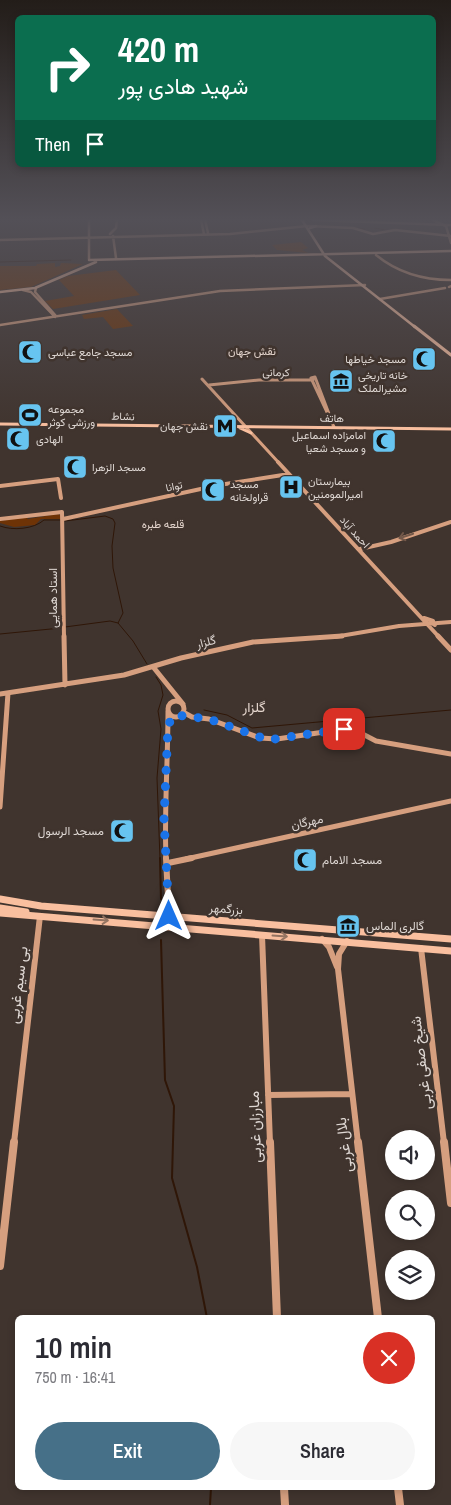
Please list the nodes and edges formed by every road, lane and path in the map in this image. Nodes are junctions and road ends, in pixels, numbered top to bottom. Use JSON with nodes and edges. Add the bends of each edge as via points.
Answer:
{"nodes":[{"id":1,"x":18,"y":290,"type":"edge"},
{"id":2,"x":23,"y":290,"type":"edge"},
{"id":3,"x":35,"y":290,"type":"edge"},
{"id":4,"x":243,"y":290,"type":"edge"},
{"id":5,"x":371,"y":290,"type":"edge"},
{"id":6,"x":434,"y":290,"type":"edge"},
{"id":7,"x":0,"y":291,"type":"edge"},
{"id":8,"x":381,"y":298,"type":"junction"},
{"id":9,"x":55,"y":317,"type":"junction"},
{"id":10,"x":0,"y":325,"type":"edge"},
{"id":11,"x":450,"y":354,"type":"edge"},
{"id":12,"x":210,"y":385,"type":"junction"},
{"id":13,"x":223,"y":401,"type":"junction"},
{"id":14,"x":242,"y":422,"type":"junction"},
{"id":15,"x":0,"y":424,"type":"edge"},
{"id":16,"x":233,"y":426,"type":"junction"},
{"id":17,"x":246,"y":426,"type":"junction"},
{"id":18,"x":262,"y":426,"type":"junction"},
{"id":19,"x":334,"y":427,"type":"junction"},
{"id":20,"x":418,"y":428,"type":"junction"},
{"id":21,"x":451,"y":428,"type":"edge"},
{"id":22,"x":253,"y":433,"type":"junction"},
{"id":23,"x":289,"y":474,"type":"junction"},
{"id":24,"x":0,"y":486,"type":"edge"},
{"id":25,"x":60,"y":498,"type":"dead end"},
{"id":26,"x":0,"y":519,"type":"edge"},
{"id":27,"x":63,"y":521,"type":"junction"},
{"id":28,"x":451,"y":522,"type":"edge"},
{"id":29,"x":360,"y":549,"type":"junction"},
{"id":30,"x":451,"y":621,"type":"edge"},
{"id":31,"x":428,"y":623,"type":"junction"},
{"id":32,"x":451,"y":648,"type":"edge"},
{"id":33,"x":154,"y":668,"type":"junction"},
{"id":34,"x":65,"y":685,"type":"junction"},
{"id":35,"x":8,"y":693,"type":"junction"},
{"id":36,"x":0,"y":694,"type":"edge"},
{"id":37,"x":175,"y":694,"type":"junction"},
{"id":38,"x":171,"y":703,"type":"junction"},
{"id":39,"x":183,"y":705,"type":"junction"},
{"id":40,"x":168,"y":711,"type":"junction"},
{"id":41,"x":184,"y":712,"type":"junction"},
{"id":42,"x":175,"y":715,"type":"junction"},
{"id":43,"x":192,"y":717,"type":"junction"},
{"id":44,"x":168,"y":726,"type":"junction"},
{"id":45,"x":451,"y":754,"type":"edge"},
{"id":46,"x":451,"y":800,"type":"edge"},
{"id":47,"x":0,"y":807,"type":"edge"},
{"id":48,"x":168,"y":863,"type":"junction"},
{"id":49,"x":0,"y":898,"type":"edge"},
{"id":50,"x":41,"y":906,"type":"junction"},
{"id":51,"x":0,"y":907,"type":"edge"},
{"id":52,"x":0,"y":912,"type":"edge"},
{"id":53,"x":40,"y":916,"type":"junction"},
{"id":54,"x":169,"y":916,"type":"junction"},
{"id":55,"x":262,"y":935,"type":"junction"},
{"id":56,"x":322,"y":939,"type":"junction"},
{"id":57,"x":451,"y":939,"type":"edge"},
{"id":58,"x":347,"y":942,"type":"junction"},
{"id":59,"x":421,"y":948,"type":"junction"},
{"id":60,"x":451,"y":951,"type":"edge"},
{"id":61,"x":338,"y":969,"type":"junction"},
{"id":62,"x":352,"y":1094,"type":"junction"},
{"id":63,"x":268,"y":1095,"type":"junction"},
{"id":64,"x":451,"y":1203,"type":"edge"},
{"id":65,"x":0,"y":1266,"type":"edge"},
{"id":66,"x":277,"y":1315,"type":"edge"},
{"id":67,"x":378,"y":1315,"type":"edge"},
{"id":68,"x":284,"y":1490,"type":"edge"},
{"id":69,"x":398,"y":1490,"type":"edge"},
{"id":70,"x":285,"y":1505,"type":"edge"},
{"id":71,"x":400,"y":1505,"type":"edge"}],
"edges":[{"from":1,"to":7,"type":"main road"},
{"from":2,"to":9,"type":"street","via":[[30,292]]},
{"from":3,"to":9,"type":"street","via":[[57,315]]},
{"from":4,"to":9,"type":"street"},
{"from":5,"to":8,"type":"main road"},
{"from":6,"to":8,"type":"street"},
{"from":8,"to":11,"type":"main road"},
{"from":9,"to":10,"type":"street"},
{"from":12,"to":13,"type":"street"},
{"from":12,"to":13,"type":"street","via":[[202,379]]},
{"from":12,"to":19,"type":"street","name":"کرمانی","via":[[313,379]]},
{"from":13,"to":14,"type":"street","name":"احمد آباد"},
{"from":14,"to":16,"type":"main road"},
{"from":14,"to":17,"type":"street","name":"احمد آباد"},
{"from":14,"to":18,"type":"main road"},
{"from":15,"to":16,"type":"main road","name":"نشاط"},
{"from":16,"to":17,"type":"main road","name":"نشاط"},
{"from":16,"to":22,"type":"main road"},
{"from":17,"to":18,"type":"main road","name":"هاتف"},
{"from":17,"to":22,"type":"street","name":"احمد آباد"},
{"from":18,"to":19,"type":"main road","name":"هاتف"},
{"from":18,"to":22,"type":"main road"},
{"from":19,"to":20,"type":"main road","name":"هاتف"},
{"from":20,"to":21,"type":"main road","name":"هاتف"},
{"from":20,"to":21,"type":"main road","name":"هاتف"},
{"from":22,"to":23,"type":"street","name":"احمد آباد"},
{"from":23,"to":27,"type":"street","name":"توانا","via":[[218,485]]},
{"from":23,"to":29,"type":"street","name":"احمد آباد"},
{"from":23,"to":31,"type":"street","name":"احمد آباد"},
{"from":24,"to":25,"type":"street","via":[[58,479]]},
{"from":26,"to":27,"type":"street","name":"استاد همایی","via":[[62,512]]},
{"from":27,"to":34,"type":"street","name":"استاد همایی"},
{"from":28,"to":29,"type":"street","one_way":true},
{"from":29,"to":31,"type":"street","name":"احمد آباد"},
{"from":30,"to":31,"type":"street"},
{"from":30,"to":31,"type":"street"},
{"from":31,"to":32,"type":"street","name":"احمد آباد"},
{"from":31,"to":32,"type":"street","name":"احمد آباد"},
{"from":31,"to":33,"type":"street","name":"گلزار","via":[[334,637],[253,642],[181,658]]},
{"from":33,"to":34,"type":"street","name":"گلزار"},
{"from":33,"to":37,"type":"street"},
{"from":34,"to":35,"type":"street","name":"گلزار"},
{"from":35,"to":36,"type":"street","name":"گلزار"},
{"from":35,"to":47,"type":"street"},
{"from":37,"to":38,"type":"street"},
{"from":37,"to":39,"type":"street"},
{"from":38,"to":39,"type":"street"},
{"from":38,"to":40,"type":"street"},
{"from":39,"to":41,"type":"street"},
{"from":40,"to":42,"type":"street"},
{"from":40,"to":44,"type":"street"},
{"from":41,"to":42,"type":"street"},
{"from":41,"to":43,"type":"street"},
{"from":42,"to":43,"type":"street"},
{"from":42,"to":44,"type":"street"},
{"from":43,"to":45,"type":"street","via":[[209,719],[268,740],[351,728],[376,741]]},
{"from":44,"to":48,"type":"street","via":[[164,819]]},
{"from":46,"to":48,"type":"street","name":"مهرگان"},
{"from":48,"to":54,"type":"street"},
{"from":49,"to":50,"type":"main road","name":"بزرگمهر"},
{"from":50,"to":51,"type":"main road"},
{"from":50,"to":54,"type":"main road","name":"بزرگمهر"},
{"from":51,"to":53,"type":"main road","name":"بزرگمهر"},
{"from":52,"to":53,"type":"main road","name":"بزرگمهر"},
{"from":53,"to":55,"type":"main road","name":"بزرگمهر","one_way":true},
{"from":53,"to":65,"type":"street","name":"بی سیم غربی"},
{"from":54,"to":57,"type":"main road","name":"بزرگمهر"},
{"from":55,"to":56,"type":"main road","name":"بزرگمهر","one_way":true},
{"from":55,"to":63,"type":"street","name":"مبارزان غربی"},
{"from":56,"to":58,"type":"main road","name":"بزرگمهر"},
{"from":56,"to":61,"type":"street"},
{"from":58,"to":59,"type":"main road","name":"بزرگمهر"},
{"from":58,"to":61,"type":"street","via":[[339,954]]},
{"from":59,"to":60,"type":"main road","name":"بزرگمهر"},
{"from":59,"to":64,"type":"street","name":"شیخ صفی غربی"},
{"from":61,"to":62,"type":"street","name":"بلال غربی"},
{"from":62,"to":63,"type":"street"},
{"from":62,"to":67,"type":"street","name":"بلال غربی"},
{"from":63,"to":66,"type":"street","name":"مبارزان غربی"},
{"from":68,"to":70,"type":"street"},
{"from":69,"to":71,"type":"street"}]}
